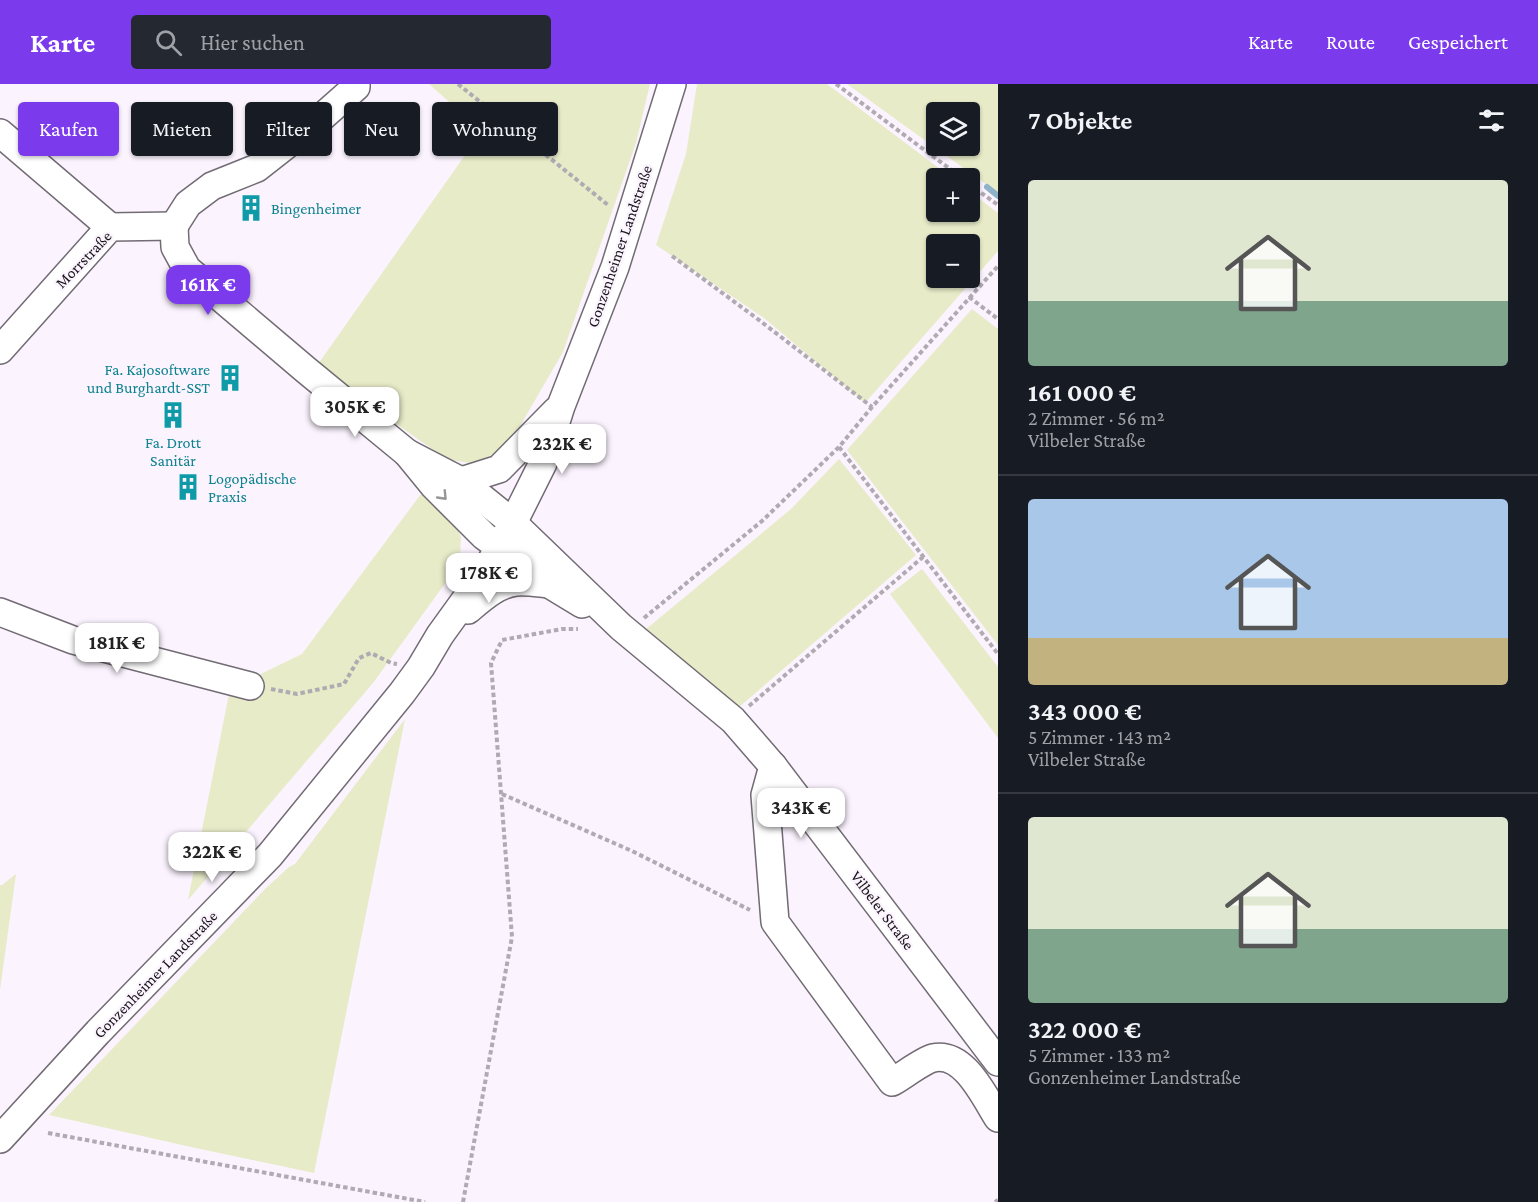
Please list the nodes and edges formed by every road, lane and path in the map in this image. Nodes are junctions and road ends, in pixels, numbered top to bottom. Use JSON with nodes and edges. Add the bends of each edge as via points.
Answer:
{"nodes":[{"id":1,"x":356,"y":84,"type":"edge"},
{"id":2,"x":458,"y":84,"type":"edge"},
{"id":3,"x":672,"y":84,"type":"edge"},
{"id":4,"x":836,"y":84,"type":"edge"},
{"id":5,"x":0,"y":133,"type":"edge"},
{"id":6,"x":949,"y":168,"type":"edge"},
{"id":7,"x":980,"y":192,"type":"edge"},
{"id":8,"x":998,"y":205,"type":"edge"},
{"id":9,"x":608,"y":206,"type":"dead end"},
{"id":10,"x":174,"y":226,"type":"junction"},
{"id":11,"x":110,"y":227,"type":"junction"},
{"id":12,"x":672,"y":256,"type":"dead end"},
{"id":13,"x":998,"y":266,"type":"edge"},
{"id":14,"x":969,"y":297,"type":"junction"},
{"id":15,"x":998,"y":319,"type":"edge"},
{"id":16,"x":0,"y":350,"type":"edge"},
{"id":17,"x":561,"y":406,"type":"junction"},
{"id":18,"x":872,"y":406,"type":"junction"},
{"id":19,"x":839,"y":447,"type":"junction"},
{"id":20,"x":407,"y":453,"type":"junction"},
{"id":21,"x":461,"y":481,"type":"junction"},
{"id":22,"x":505,"y":517,"type":"junction"},
{"id":23,"x":491,"y":542,"type":"junction"},
{"id":24,"x":923,"y":557,"type":"junction"},
{"id":25,"x":549,"y":584,"type":"junction"},
{"id":26,"x":0,"y":612,"type":"edge"},
{"id":27,"x":605,"y":623,"type":"junction"},
{"id":28,"x":440,"y":635,"type":"junction"},
{"id":29,"x":998,"y":654,"type":"edge"},
{"id":30,"x":421,"y":667,"type":"junction"},
{"id":31,"x":250,"y":686,"type":"joint"},
{"id":32,"x":733,"y":720,"type":"junction"},
{"id":33,"x":773,"y":766,"type":"junction"},
{"id":34,"x":502,"y":794,"type":"junction"},
{"id":35,"x":775,"y":922,"type":"junction"},
{"id":36,"x":998,"y":1062,"type":"edge"},
{"id":37,"x":998,"y":1118,"type":"edge"},
{"id":38,"x":48,"y":1133,"type":"dead end"},
{"id":39,"x":0,"y":1139,"type":"edge"},
{"id":40,"x":425,"y":1202,"type":"edge"},
{"id":41,"x":463,"y":1202,"type":"edge"}],
"edges":[{"from":1,"to":10,"type":"street","via":[[322,117],[257,168],[212,186],[188,204]]},
{"from":2,"to":9,"type":"path"},
{"from":3,"to":17,"type":"street","name":"Gonzenheimer Landstraße","via":[[615,267]]},
{"from":4,"to":6,"type":"path"},
{"from":5,"to":11,"type":"street"},
{"from":7,"to":8,"type":"path"},
{"from":10,"to":11,"type":"street","name":"Morrstraße"},
{"from":10,"to":20,"type":"street","name":"Vilbeler Straße","via":[[175,247],[187,268]]},
{"from":11,"to":16,"type":"street","name":"Morrstraße"},
{"from":12,"to":18,"type":"path"},
{"from":13,"to":14,"type":"path"},
{"from":14,"to":15,"type":"path"},
{"from":14,"to":18,"type":"path"},
{"from":17,"to":21,"type":"street","via":[[500,469]]},
{"from":17,"to":22,"type":"street","name":"Gonzenheimer Landstraße","via":[[543,463]]},
{"from":18,"to":19,"type":"path"},
{"from":19,"to":24,"type":"path"},
{"from":19,"to":27,"type":"path","via":[[762,521],[645,617]]},
{"from":20,"to":21,"type":"street","name":"Vilbeler Straße"},
{"from":20,"to":23,"type":"street","name":"Vilbeler Straße","one_way":true,"via":[[434,486]]},
{"from":21,"to":22,"type":"street","name":"Vilbeler Straße"},
{"from":22,"to":23,"type":"street","name":"Gonzenheimer Landstraße"},
{"from":22,"to":27,"type":"street","name":"Vilbeler Straße"},
{"from":23,"to":25,"type":"street","name":"Vilbeler Straße"},
{"from":23,"to":28,"type":"street","name":"Gonzenheimer Landstraße","via":[[484,574]]},
{"from":24,"to":29,"type":"path"},
{"from":24,"to":32,"type":"path"},
{"from":25,"to":27,"type":"street","name":"Vilbeler Straße"},
{"from":25,"to":28,"type":"street","via":[[515,582],[497,588]]},
{"from":26,"to":31,"type":"street","via":[[73,640]]},
{"from":27,"to":32,"type":"street","name":"Vilbeler Straße"},
{"from":27,"to":34,"type":"path","via":[[502,640],[491,663]]},
{"from":28,"to":30,"type":"street","name":"Gonzenheimer Landstraße"},
{"from":30,"to":31,"type":"path","via":[[391,663],[370,653],[359,658],[344,684],[297,694]]},
{"from":30,"to":39,"type":"street","name":"Gonzenheimer Landstraße","via":[[270,855]]},
{"from":32,"to":33,"type":"street","name":"Vilbeler Straße"},
{"from":33,"to":35,"type":"street","via":[[765,795]]},
{"from":33,"to":36,"type":"street","name":"Vilbeler Straße"},
{"from":34,"to":35,"type":"path","via":[[632,851]]},
{"from":34,"to":41,"type":"path","via":[[512,937]]},
{"from":35,"to":37,"type":"street","via":[[892,1082],[930,1058],[955,1061],[967,1071]]},
{"from":38,"to":40,"type":"path"}]}
